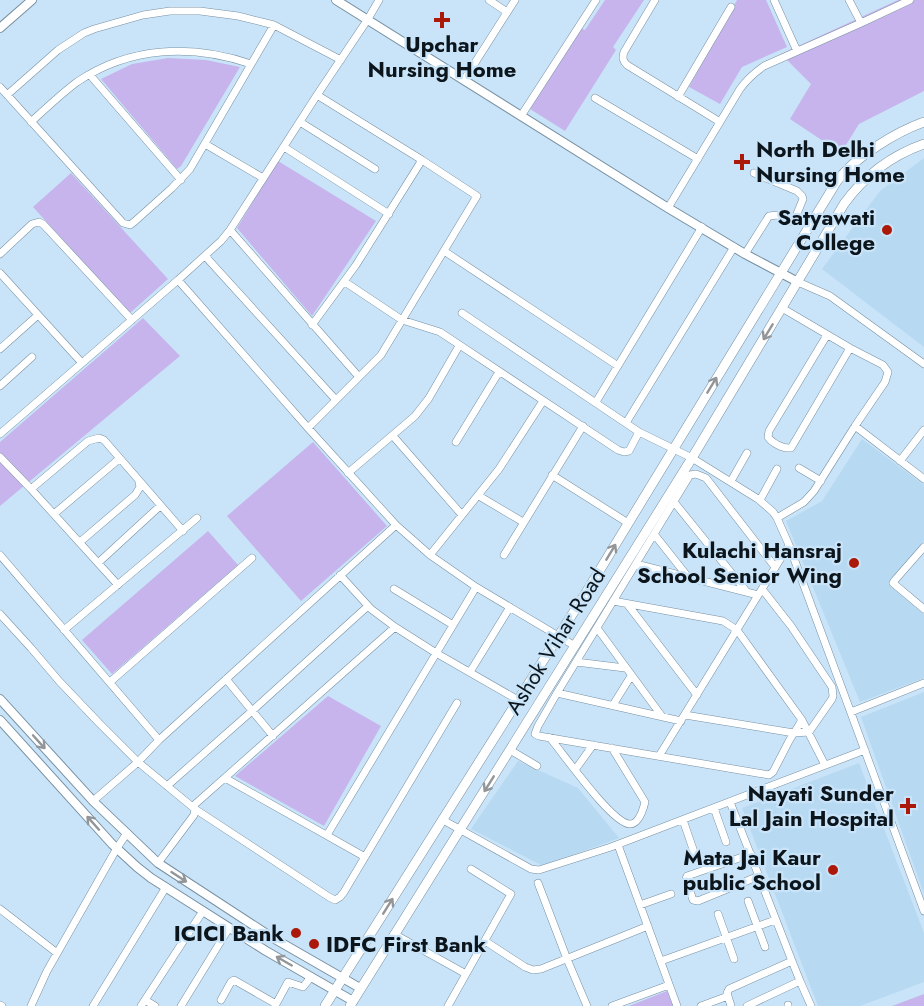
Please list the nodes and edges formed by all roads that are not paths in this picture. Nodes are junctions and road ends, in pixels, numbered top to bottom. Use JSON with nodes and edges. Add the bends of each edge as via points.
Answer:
{"nodes":[{"id":1,"x":32,"y":0,"type":"edge"},
{"id":2,"x":336,"y":0,"type":"edge"},
{"id":3,"x":379,"y":0,"type":"edge"},
{"id":4,"x":489,"y":0,"type":"edge"},
{"id":5,"x":515,"y":0,"type":"edge"},
{"id":6,"x":596,"y":0,"type":"edge"},
{"id":7,"x":656,"y":0,"type":"edge"},
{"id":8,"x":774,"y":0,"type":"edge"},
{"id":9,"x":849,"y":0,"type":"edge"},
{"id":10,"x":910,"y":0,"type":"edge"},
{"id":11,"x":731,"y":7,"type":"dead end"},
{"id":12,"x":507,"y":12,"type":"junction"},
{"id":13,"x":368,"y":19,"type":"junction"},
{"id":14,"x":861,"y":23,"type":"junction"},
{"id":15,"x":274,"y":25,"type":"junction"},
{"id":16,"x":0,"y":28,"type":"edge"},
{"id":17,"x":797,"y":51,"type":"junction"},
{"id":18,"x":341,"y":60,"type":"junction"},
{"id":19,"x":251,"y":64,"type":"junction"},
{"id":20,"x":90,"y":75,"type":"junction"},
{"id":21,"x":464,"y":80,"type":"junction"},
{"id":22,"x":0,"y":87,"type":"edge"},
{"id":23,"x":7,"y":95,"type":"junction"},
{"id":24,"x":317,"y":95,"type":"junction"},
{"id":25,"x":678,"y":97,"type":"junction"},
{"id":26,"x":595,"y":98,"type":"dead end"},
{"id":27,"x":520,"y":116,"type":"junction"},
{"id":28,"x":31,"y":122,"type":"junction"},
{"id":29,"x":300,"y":122,"type":"junction"},
{"id":30,"x":720,"y":122,"type":"junction"},
{"id":31,"x":924,"y":122,"type":"edge"},
{"id":32,"x":205,"y":144,"type":"junction"},
{"id":33,"x":924,"y":144,"type":"edge"},
{"id":34,"x":284,"y":147,"type":"junction"},
{"id":35,"x":698,"y":159,"type":"junction"},
{"id":36,"x":422,"y":160,"type":"junction"},
{"id":37,"x":375,"y":170,"type":"dead end"},
{"id":38,"x":754,"y":173,"type":"dead end"},
{"id":39,"x":263,"y":178,"type":"junction"},
{"id":40,"x":181,"y":180,"type":"junction"},
{"id":41,"x":668,"y":208,"type":"junction"},
{"id":42,"x":389,"y":214,"type":"junction"},
{"id":43,"x":702,"y":228,"type":"junction"},
{"id":44,"x":230,"y":230,"type":"junction"},
{"id":45,"x":734,"y":247,"type":"junction"},
{"id":46,"x":444,"y":251,"type":"junction"},
{"id":47,"x":0,"y":254,"type":"edge"},
{"id":48,"x":746,"y":254,"type":"junction"},
{"id":49,"x":205,"y":256,"type":"junction"},
{"id":50,"x":0,"y":273,"type":"edge"},
{"id":51,"x":781,"y":273,"type":"junction"},
{"id":52,"x":178,"y":280,"type":"junction"},
{"id":53,"x":345,"y":282,"type":"junction"},
{"id":54,"x":798,"y":282,"type":"junction"},
{"id":55,"x":782,"y":308,"type":"junction"},
{"id":56,"x":462,"y":313,"type":"dead end"},
{"id":57,"x":38,"y":315,"type":"junction"},
{"id":58,"x":132,"y":320,"type":"junction"},
{"id":59,"x":402,"y":320,"type":"junction"},
{"id":60,"x":312,"y":325,"type":"junction"},
{"id":61,"x":827,"y":335,"type":"junction"},
{"id":62,"x":459,"y":346,"type":"junction"},
{"id":63,"x":850,"y":348,"type":"junction"},
{"id":64,"x":0,"y":349,"type":"edge"},
{"id":65,"x":32,"y":357,"type":"dead end"},
{"id":66,"x":82,"y":363,"type":"junction"},
{"id":67,"x":924,"y":364,"type":"edge"},
{"id":68,"x":618,"y":366,"type":"junction"},
{"id":69,"x":500,"y":372,"type":"junction"},
{"id":70,"x":359,"y":377,"type":"junction"},
{"id":71,"x":0,"y":386,"type":"edge"},
{"id":72,"x":336,"y":400,"type":"junction"},
{"id":73,"x":543,"y":400,"type":"junction"},
{"id":74,"x":596,"y":402,"type":"junction"},
{"id":75,"x":626,"y":423,"type":"junction"},
{"id":76,"x":583,"y":426,"type":"junction"},
{"id":77,"x":855,"y":426,"type":"junction"},
{"id":78,"x":308,"y":428,"type":"junction"},
{"id":79,"x":924,"y":430,"type":"edge"},
{"id":80,"x":639,"y":432,"type":"junction"},
{"id":81,"x":0,"y":434,"type":"edge"},
{"id":82,"x":393,"y":436,"type":"junction"},
{"id":83,"x":456,"y":442,"type":"dead end"},
{"id":84,"x":674,"y":448,"type":"junction"},
{"id":85,"x":747,"y":453,"type":"dead end"},
{"id":86,"x":0,"y":457,"type":"edge"},
{"id":87,"x":693,"y":458,"type":"junction"},
{"id":88,"x":119,"y":459,"type":"junction"},
{"id":89,"x":900,"y":461,"type":"junction"},
{"id":90,"x":799,"y":468,"type":"dead end"},
{"id":91,"x":777,"y":469,"type":"dead end"},
{"id":92,"x":348,"y":472,"type":"junction"},
{"id":93,"x":552,"y":476,"type":"junction"},
{"id":94,"x":924,"y":477,"type":"edge"},
{"id":95,"x":731,"y":481,"type":"junction"},
{"id":96,"x":821,"y":481,"type":"junction"},
{"id":97,"x":139,"y":482,"type":"junction"},
{"id":98,"x":31,"y":489,"type":"junction"},
{"id":99,"x":479,"y":496,"type":"junction"},
{"id":100,"x":760,"y":500,"type":"junction"},
{"id":101,"x":674,"y":502,"type":"junction"},
{"id":102,"x":160,"y":506,"type":"junction"},
{"id":103,"x":54,"y":514,"type":"junction"},
{"id":104,"x":462,"y":515,"type":"junction"},
{"id":105,"x":197,"y":518,"type":"dead end"},
{"id":106,"x":777,"y":518,"type":"junction"},
{"id":107,"x":523,"y":522,"type":"junction"},
{"id":108,"x":628,"y":523,"type":"junction"},
{"id":109,"x":396,"y":525,"type":"junction"},
{"id":110,"x":183,"y":531,"type":"junction"},
{"id":111,"x":654,"y":534,"type":"junction"},
{"id":112,"x":80,"y":542,"type":"junction"},
{"id":113,"x":789,"y":545,"type":"junction"},
{"id":114,"x":924,"y":547,"type":"edge"},
{"id":115,"x":0,"y":555,"type":"edge"},
{"id":116,"x":430,"y":555,"type":"junction"},
{"id":117,"x":504,"y":555,"type":"dead end"},
{"id":118,"x":252,"y":558,"type":"dead end"},
{"id":119,"x":98,"y":563,"type":"junction"},
{"id":120,"x":636,"y":564,"type":"junction"},
{"id":121,"x":775,"y":567,"type":"junction"},
{"id":122,"x":340,"y":575,"type":"junction"},
{"id":123,"x":688,"y":578,"type":"junction"},
{"id":124,"x":118,"y":585,"type":"junction"},
{"id":125,"x":476,"y":586,"type":"junction"},
{"id":126,"x":394,"y":590,"type":"dead end"},
{"id":127,"x":746,"y":592,"type":"junction"},
{"id":128,"x":760,"y":592,"type":"junction"},
{"id":129,"x":613,"y":601,"type":"junction"},
{"id":130,"x":628,"y":605,"type":"junction"},
{"id":131,"x":368,"y":606,"type":"junction"},
{"id":132,"x":510,"y":608,"type":"junction"},
{"id":133,"x":924,"y":609,"type":"edge"},
{"id":134,"x":0,"y":614,"type":"edge"},
{"id":135,"x":453,"y":625,"type":"junction"},
{"id":136,"x":395,"y":627,"type":"junction"},
{"id":137,"x":597,"y":628,"type":"junction"},
{"id":138,"x":64,"y":630,"type":"junction"},
{"id":139,"x":737,"y":630,"type":"junction"},
{"id":140,"x":558,"y":637,"type":"junction"},
{"id":141,"x":575,"y":646,"type":"junction"},
{"id":142,"x":436,"y":653,"type":"junction"},
{"id":143,"x":576,"y":662,"type":"junction"},
{"id":144,"x":625,"y":668,"type":"junction"},
{"id":145,"x":470,"y":672,"type":"junction"},
{"id":146,"x":631,"y":676,"type":"junction"},
{"id":147,"x":226,"y":679,"type":"junction"},
{"id":148,"x":110,"y":682,"type":"junction"},
{"id":149,"x":924,"y":683,"type":"edge"},
{"id":150,"x":557,"y":693,"type":"junction"},
{"id":151,"x":697,"y":695,"type":"junction"},
{"id":152,"x":0,"y":699,"type":"edge"},
{"id":153,"x":518,"y":700,"type":"junction"},
{"id":154,"x":457,"y":703,"type":"dead end"},
{"id":155,"x":612,"y":705,"type":"junction"},
{"id":156,"x":252,"y":711,"type":"junction"},
{"id":157,"x":851,"y":712,"type":"junction"},
{"id":158,"x":661,"y":715,"type":"junction"},
{"id":159,"x":683,"y":718,"type":"junction"},
{"id":160,"x":0,"y":720,"type":"edge"},
{"id":161,"x":802,"y":720,"type":"junction"},
{"id":162,"x":809,"y":732,"type":"junction"},
{"id":163,"x":794,"y":733,"type":"junction"},
{"id":164,"x":273,"y":736,"type":"junction"},
{"id":165,"x":550,"y":738,"type":"junction"},
{"id":166,"x":159,"y":740,"type":"junction"},
{"id":167,"x":593,"y":745,"type":"junction"},
{"id":168,"x":612,"y":748,"type":"junction"},
{"id":169,"x":510,"y":750,"type":"junction"},
{"id":170,"x":865,"y":750,"type":"junction"},
{"id":171,"x":659,"y":756,"type":"junction"},
{"id":172,"x":138,"y":762,"type":"junction"},
{"id":173,"x":825,"y":765,"type":"junction"},
{"id":174,"x":537,"y":766,"type":"dead end"},
{"id":175,"x":575,"y":770,"type":"junction"},
{"id":176,"x":225,"y":778,"type":"junction"},
{"id":177,"x":167,"y":786,"type":"junction"},
{"id":178,"x":93,"y":801,"type":"junction"},
{"id":179,"x":730,"y":802,"type":"junction"},
{"id":180,"x":194,"y":808,"type":"junction"},
{"id":181,"x":714,"y":808,"type":"junction"},
{"id":182,"x":443,"y":820,"type":"junction"},
{"id":183,"x":683,"y":820,"type":"junction"},
{"id":184,"x":460,"y":829,"type":"junction"},
{"id":185,"x":127,"y":833,"type":"junction"},
{"id":186,"x":327,"y":835,"type":"junction"},
{"id":187,"x":726,"y":842,"type":"dead end"},
{"id":188,"x":618,"y":845,"type":"junction"},
{"id":189,"x":117,"y":848,"type":"junction"},
{"id":190,"x":694,"y":852,"type":"dead end"},
{"id":191,"x":751,"y":854,"type":"junction"},
{"id":192,"x":365,"y":857,"type":"junction"},
{"id":193,"x":158,"y":862,"type":"junction"},
{"id":194,"x":471,"y":869,"type":"dead end"},
{"id":195,"x":759,"y":876,"type":"junction"},
{"id":196,"x":538,"y":884,"type":"dead end"},
{"id":197,"x":166,"y":887,"type":"junction"},
{"id":198,"x":671,"y":894,"type":"dead end"},
{"id":199,"x":748,"y":901,"type":"dead end"},
{"id":200,"x":640,"y":905,"type":"junction"},
{"id":201,"x":0,"y":909,"type":"edge"},
{"id":202,"x":203,"y":911,"type":"junction"},
{"id":203,"x":924,"y":911,"type":"edge"},
{"id":204,"x":718,"y":914,"type":"dead end"},
{"id":205,"x":776,"y":920,"type":"junction"},
{"id":206,"x":648,"y":926,"type":"junction"},
{"id":207,"x":758,"y":926,"type":"junction"},
{"id":208,"x":230,"y":928,"type":"junction"},
{"id":209,"x":394,"y":934,"type":"junction"},
{"id":210,"x":726,"y":937,"type":"junction"},
{"id":211,"x":485,"y":941,"type":"junction"},
{"id":212,"x":765,"y":947,"type":"dead end"},
{"id":213,"x":57,"y":953,"type":"junction"},
{"id":214,"x":567,"y":959,"type":"junction"},
{"id":215,"x":734,"y":959,"type":"dead end"},
{"id":216,"x":661,"y":961,"type":"junction"},
{"id":217,"x":792,"y":961,"type":"junction"},
{"id":218,"x":466,"y":974,"type":"junction"},
{"id":219,"x":311,"y":977,"type":"junction"},
{"id":220,"x":342,"y":978,"type":"junction"},
{"id":221,"x":800,"y":981,"type":"junction"},
{"id":222,"x":669,"y":985,"type":"junction"},
{"id":223,"x":360,"y":988,"type":"junction"},
{"id":224,"x":335,"y":991,"type":"junction"},
{"id":225,"x":728,"y":996,"type":"junction"},
{"id":226,"x":221,"y":1000,"type":"dead end"},
{"id":227,"x":143,"y":1003,"type":"edge"},
{"id":228,"x":351,"y":1004,"type":"edge"},
{"id":229,"x":276,"y":1005,"type":"edge"},
{"id":230,"x":31,"y":1006,"type":"edge"},
{"id":231,"x":93,"y":1006,"type":"edge"},
{"id":232,"x":154,"y":1006,"type":"edge"},
{"id":233,"x":183,"y":1006,"type":"edge"},
{"id":234,"x":325,"y":1006,"type":"edge"},
{"id":235,"x":448,"y":1006,"type":"edge"},
{"id":236,"x":587,"y":1006,"type":"edge"},
{"id":237,"x":612,"y":1006,"type":"edge"},
{"id":238,"x":677,"y":1006,"type":"edge"},
{"id":239,"x":701,"y":1006,"type":"edge"},
{"id":240,"x":732,"y":1006,"type":"edge"},
{"id":241,"x":747,"y":1006,"type":"edge"},
{"id":242,"x":811,"y":1006,"type":"edge"}],
"edges":[{"from":1,"to":16,"type":"street"},
{"from":2,"to":13,"type":"street"},
{"from":3,"to":13,"type":"street"},
{"from":4,"to":12,"type":"street"},
{"from":5,"to":12,"type":"street"},
{"from":6,"to":27,"type":"street"},
{"from":7,"to":25,"type":"street","via":[[622,57],[627,65]]},
{"from":8,"to":17,"type":"street"},
{"from":9,"to":14,"type":"street"},
{"from":10,"to":14,"type":"street"},
{"from":11,"to":25,"type":"street"},
{"from":12,"to":21,"type":"street"},
{"from":13,"to":18,"type":"street"},
{"from":13,"to":21,"type":"street"},
{"from":14,"to":17,"type":"street"},
{"from":15,"to":18,"type":"street"},
{"from":15,"to":19,"type":"street"},
{"from":15,"to":23,"type":"street","via":[[200,11],[143,15],[84,33],[58,50]]},
{"from":17,"to":30,"type":"street","via":[[764,66],[747,79]]},
{"from":18,"to":24,"type":"street"},
{"from":19,"to":20,"type":"street","via":[[194,51],[164,51],[115,62]]},
{"from":19,"to":32,"type":"street"},
{"from":20,"to":28,"type":"street"},
{"from":20,"to":40,"type":"street"},
{"from":21,"to":27,"type":"street"},
{"from":22,"to":23,"type":"street"},
{"from":23,"to":28,"type":"street"},
{"from":24,"to":29,"type":"street"},
{"from":24,"to":36,"type":"street"},
{"from":25,"to":30,"type":"street"},
{"from":26,"to":35,"type":"street"},
{"from":27,"to":41,"type":"street"},
{"from":28,"to":40,"type":"street","via":[[127,225]]},
{"from":29,"to":34,"type":"street"},
{"from":29,"to":37,"type":"street"},
{"from":30,"to":35,"type":"street"},
{"from":31,"to":51,"type":"main road","name":"Ashok Vihar Road","via":[[878,145],[841,176]]},
{"from":32,"to":39,"type":"street"},
{"from":32,"to":40,"type":"street"},
{"from":33,"to":54,"type":"main road","name":"Ashok Vihar Road","via":[[888,161],[860,184]]},
{"from":34,"to":39,"type":"street"},
{"from":34,"to":42,"type":"street"},
{"from":35,"to":41,"type":"street"},
{"from":36,"to":42,"type":"street"},
{"from":36,"to":46,"type":"street","via":[[477,196]]},
{"from":38,"to":48,"type":"street","via":[[797,191],[803,199],[794,221],[769,216]]},
{"from":39,"to":44,"type":"street"},
{"from":41,"to":43,"type":"street"},
{"from":42,"to":53,"type":"street"},
{"from":43,"to":45,"type":"street"},
{"from":43,"to":68,"type":"street"},
{"from":44,"to":49,"type":"street"},
{"from":44,"to":60,"type":"street"},
{"from":45,"to":48,"type":"street"},
{"from":45,"to":75,"type":"street"},
{"from":46,"to":59,"type":"street"},
{"from":46,"to":68,"type":"street"},
{"from":47,"to":58,"type":"street","via":[[32,224],[43,224]]},
{"from":48,"to":51,"type":"street"},
{"from":49,"to":52,"type":"street"},
{"from":49,"to":72,"type":"street"},
{"from":50,"to":57,"type":"street"},
{"from":51,"to":54,"type":"street"},
{"from":84,"to":51,"type":"main road","name":"Ashok Vihar Road","one_way":true},
{"from":52,"to":58,"type":"street"},
{"from":52,"to":78,"type":"street"},
{"from":53,"to":59,"type":"street"},
{"from":53,"to":60,"type":"street"},
{"from":54,"to":55,"type":"main road","name":"Ashok Vihar Road"},
{"from":54,"to":67,"type":"street","via":[[830,296]]},
{"from":55,"to":61,"type":"street"},
{"from":55,"to":87,"type":"main road","name":"Ashok Vihar Road","one_way":true},
{"from":56,"to":74,"type":"street"},
{"from":57,"to":64,"type":"street"},
{"from":57,"to":66,"type":"street"},
{"from":58,"to":66,"type":"street"},
{"from":59,"to":62,"type":"street","via":[[440,332]]},
{"from":59,"to":70,"type":"street","via":[[381,355]]},
{"from":60,"to":70,"type":"street"},
{"from":61,"to":63,"type":"street"},
{"from":61,"to":63,"type":"street","via":[[769,430],[770,440],[783,448],[790,448]]},
{"from":62,"to":69,"type":"street"},
{"from":62,"to":82,"type":"street","via":[[423,406]]},
{"from":63,"to":77,"type":"street","via":[[883,365],[888,372]]},
{"from":65,"to":71,"type":"street"},
{"from":66,"to":81,"type":"street"},
{"from":68,"to":74,"type":"street"},
{"from":69,"to":73,"type":"street"},
{"from":69,"to":83,"type":"street"},
{"from":70,"to":72,"type":"street"},
{"from":72,"to":78,"type":"street"},
{"from":73,"to":76,"type":"street"},
{"from":73,"to":99,"type":"street"},
{"from":74,"to":75,"type":"street"},
{"from":75,"to":80,"type":"street"},
{"from":76,"to":80,"type":"street","via":[[624,452],[629,451]]},
{"from":76,"to":93,"type":"street"},
{"from":77,"to":89,"type":"street"},
{"from":77,"to":96,"type":"street"},
{"from":78,"to":92,"type":"street"},
{"from":79,"to":89,"type":"street"},
{"from":80,"to":84,"type":"street"},
{"from":82,"to":92,"type":"street"},
{"from":82,"to":104,"type":"street"},
{"from":84,"to":87,"type":"street"},
{"from":84,"to":108,"type":"main road","name":"Ashok Vihar Road"},
{"from":85,"to":95,"type":"street"},
{"from":86,"to":98,"type":"street"},
{"from":87,"to":95,"type":"street"},
{"from":87,"to":141,"type":"main road","name":"Ashok Vihar Road"},
{"from":88,"to":97,"type":"street"},
{"from":88,"to":98,"type":"street","via":[[104,440],[93,438]]},
{"from":88,"to":103,"type":"street"},
{"from":89,"to":94,"type":"street"},
{"from":90,"to":96,"type":"street"},
{"from":91,"to":100,"type":"street"},
{"from":92,"to":109,"type":"street"},
{"from":93,"to":107,"type":"street"},
{"from":93,"to":108,"type":"street"},
{"from":95,"to":100,"type":"street"},
{"from":96,"to":106,"type":"street","via":[[808,498]]},
{"from":97,"to":102,"type":"street"},
{"from":97,"to":112,"type":"street","via":[[135,495]]},
{"from":98,"to":103,"type":"street"},
{"from":99,"to":104,"type":"street"},
{"from":99,"to":107,"type":"street"},
{"from":100,"to":106,"type":"street"},
{"from":101,"to":111,"type":"street"},
{"from":101,"to":121,"type":"street","via":[[690,476],[703,476]]},
{"from":101,"to":127,"type":"street"},
{"from":102,"to":110,"type":"street"},
{"from":102,"to":119,"type":"street"},
{"from":103,"to":112,"type":"street"},
{"from":104,"to":116,"type":"street"},
{"from":105,"to":110,"type":"street"},
{"from":106,"to":113,"type":"street"},
{"from":107,"to":117,"type":"street"},
{"from":140,"to":108,"type":"main road","name":"Ashok Vihar Road","one_way":true},
{"from":109,"to":116,"type":"street"},
{"from":109,"to":122,"type":"street"},
{"from":110,"to":124,"type":"street"},
{"from":111,"to":120,"type":"street"},
{"from":111,"to":123,"type":"street"},
{"from":112,"to":119,"type":"street"},
{"from":113,"to":121,"type":"street"},
{"from":113,"to":157,"type":"street"},
{"from":114,"to":133,"type":"street","via":[[893,583]]},
{"from":115,"to":138,"type":"street"},
{"from":116,"to":125,"type":"street"},
{"from":118,"to":148,"type":"street"},
{"from":119,"to":124,"type":"street"},
{"from":120,"to":123,"type":"street"},
{"from":120,"to":129,"type":"street"},
{"from":121,"to":128,"type":"street"},
{"from":122,"to":131,"type":"street"},
{"from":122,"to":147,"type":"street"},
{"from":123,"to":127,"type":"street"},
{"from":124,"to":138,"type":"street"},
{"from":125,"to":132,"type":"street"},
{"from":125,"to":135,"type":"street"},
{"from":126,"to":135,"type":"street"},
{"from":127,"to":128,"type":"street"},
{"from":128,"to":139,"type":"street"},
{"from":128,"to":162,"type":"street","via":[[790,626],[832,687],[832,699]]},
{"from":129,"to":130,"type":"street"},
{"from":129,"to":137,"type":"street"},
{"from":130,"to":139,"type":"street","via":[[723,621]]},
{"from":130,"to":151,"type":"street"},
{"from":131,"to":136,"type":"street"},
{"from":131,"to":156,"type":"street"},
{"from":132,"to":140,"type":"street"},
{"from":132,"to":145,"type":"street"},
{"from":134,"to":172,"type":"street"},
{"from":135,"to":142,"type":"street"},
{"from":136,"to":142,"type":"street"},
{"from":136,"to":164,"type":"street"},
{"from":137,"to":143,"type":"street"},
{"from":137,"to":144,"type":"street"},
{"from":138,"to":148,"type":"street"},
{"from":139,"to":151,"type":"street"},
{"from":139,"to":161,"type":"street"},
{"from":140,"to":141,"type":"street"},
{"from":140,"to":153,"type":"main road","name":"Ashok Vihar Road"},
{"from":141,"to":169,"type":"main road","name":"Ashok Vihar Road"},
{"from":142,"to":145,"type":"street"},
{"from":142,"to":186,"type":"street"},
{"from":143,"to":144,"type":"street"},
{"from":143,"to":150,"type":"street"},
{"from":144,"to":146,"type":"street"},
{"from":145,"to":153,"type":"street"},
{"from":146,"to":155,"type":"street"},
{"from":146,"to":158,"type":"street"},
{"from":147,"to":156,"type":"street"},
{"from":147,"to":166,"type":"street"},
{"from":148,"to":166,"type":"street"},
{"from":149,"to":157,"type":"street"},
{"from":150,"to":155,"type":"street"},
{"from":150,"to":165,"type":"street","via":[[535,732]]},
{"from":151,"to":159,"type":"street"},
{"from":152,"to":178,"type":"street","one_way":true},
{"from":153,"to":182,"type":"main road","name":"Ashok Vihar Road"},
{"from":154,"to":192,"type":"street"},
{"from":155,"to":158,"type":"street"},
{"from":156,"to":164,"type":"street"},
{"from":156,"to":177,"type":"street"},
{"from":157,"to":170,"type":"street"},
{"from":158,"to":159,"type":"street"},
{"from":159,"to":163,"type":"street"},
{"from":159,"to":171,"type":"street"},
{"from":189,"to":160,"type":"street","one_way":true},
{"from":161,"to":162,"type":"street"},
{"from":161,"to":163,"type":"street"},
{"from":162,"to":163,"type":"street"},
{"from":162,"to":173,"type":"street"},
{"from":163,"to":171,"type":"street","via":[[769,775]]},
{"from":164,"to":176,"type":"street"},
{"from":165,"to":167,"type":"street"},
{"from":165,"to":175,"type":"street"},
{"from":166,"to":172,"type":"street"},
{"from":167,"to":168,"type":"street"},
{"from":167,"to":175,"type":"street"},
{"from":168,"to":171,"type":"street"},
{"from":168,"to":175,"type":"street","via":[[644,798],[645,806],[635,823],[624,823],[608,810]]},
{"from":169,"to":174,"type":"street"},
{"from":169,"to":184,"type":"main road","name":"Ashok Vihar Road","one_way":true},
{"from":170,"to":173,"type":"street"},
{"from":170,"to":203,"type":"street"},
{"from":172,"to":177,"type":"street"},
{"from":172,"to":178,"type":"street"},
{"from":173,"to":179,"type":"street"},
{"from":176,"to":180,"type":"street"},
{"from":176,"to":186,"type":"street"},
{"from":177,"to":180,"type":"street"},
{"from":178,"to":185,"type":"street"},
{"from":179,"to":181,"type":"street"},
{"from":179,"to":191,"type":"street"},
{"from":180,"to":192,"type":"street","via":[[335,900]]},
{"from":180,"to":193,"type":"street","via":[[194,815]]},
{"from":181,"to":183,"type":"street"},
{"from":181,"to":187,"type":"street"},
{"from":182,"to":184,"type":"street"},
{"from":220,"to":182,"type":"main road","name":"Ashok Vihar Road","one_way":true},
{"from":183,"to":188,"type":"street"},
{"from":183,"to":190,"type":"street"},
{"from":184,"to":188,"type":"street","via":[[536,870]]},
{"from":184,"to":209,"type":"main road","name":"Ashok Vihar Road"},
{"from":185,"to":189,"type":"street"},
{"from":185,"to":193,"type":"street"},
{"from":186,"to":192,"type":"street"},
{"from":188,"to":200,"type":"street"},
{"from":189,"to":197,"type":"street"},
{"from":189,"to":213,"type":"street"},
{"from":191,"to":195,"type":"street"},
{"from":191,"to":195,"type":"street","via":[[687,876],[689,890],[693,900],[698,901]]},
{"from":193,"to":220,"type":"street","one_way":true},
{"from":194,"to":211,"type":"street","via":[[511,894]]},
{"from":195,"to":205,"type":"street"},
{"from":196,"to":214,"type":"street"},
{"from":197,"to":202,"type":"street"},
{"from":197,"to":231,"type":"street"},
{"from":198,"to":200,"type":"street"},
{"from":199,"to":207,"type":"street"},
{"from":200,"to":206,"type":"street"},
{"from":201,"to":213,"type":"street"},
{"from":202,"to":208,"type":"street"},
{"from":202,"to":227,"type":"street"},
{"from":204,"to":210,"type":"street"},
{"from":205,"to":207,"type":"street"},
{"from":205,"to":217,"type":"street"},
{"from":206,"to":214,"type":"street"},
{"from":206,"to":216,"type":"street"},
{"from":207,"to":210,"type":"street"},
{"from":207,"to":212,"type":"street"},
{"from":219,"to":208,"type":"street","one_way":true},
{"from":208,"to":233,"type":"street"},
{"from":209,"to":218,"type":"street"},
{"from":209,"to":223,"type":"main road","name":"Ashok Vihar Road"},
{"from":210,"to":215,"type":"street"},
{"from":210,"to":216,"type":"street"},
{"from":211,"to":214,"type":"street","via":[[533,970]]},
{"from":211,"to":218,"type":"street"},
{"from":213,"to":230,"type":"street"},
{"from":214,"to":236,"type":"street"},
{"from":216,"to":222,"type":"street"},
{"from":217,"to":221,"type":"street"},
{"from":217,"to":225,"type":"street","via":[[732,987]]},
{"from":218,"to":235,"type":"street"},
{"from":219,"to":224,"type":"street"},
{"from":219,"to":229,"type":"street","via":[[303,987],[288,982]]},
{"from":220,"to":223,"type":"street"},
{"from":220,"to":224,"type":"main road","name":"Ashok Vihar Road"},
{"from":221,"to":241,"type":"street"},
{"from":221,"to":242,"type":"street"},
{"from":222,"to":237,"type":"street"},
{"from":222,"to":238,"type":"street"},
{"from":223,"to":228,"type":"main road","name":"Ashok Vihar Road"},
{"from":224,"to":228,"type":"street"},
{"from":224,"to":234,"type":"main road","name":"Ashok Vihar Road"},
{"from":225,"to":239,"type":"street"},
{"from":225,"to":240,"type":"street"},
{"from":226,"to":229,"type":"street","via":[[234,980]]},
{"from":227,"to":232,"type":"street"}]}
